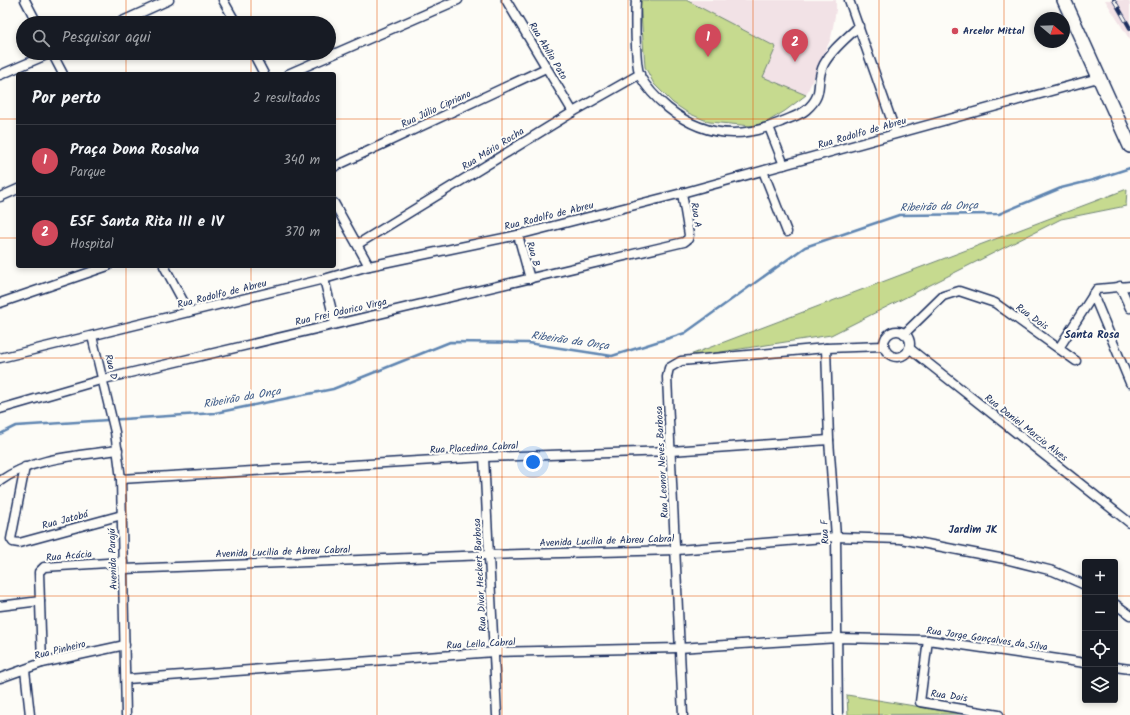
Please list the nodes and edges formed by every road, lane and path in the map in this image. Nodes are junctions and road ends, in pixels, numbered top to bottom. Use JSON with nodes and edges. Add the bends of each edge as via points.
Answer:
{"nodes":[{"id":1,"x":25,"y":0,"type":"edge"},
{"id":2,"x":169,"y":0,"type":"edge"},
{"id":3,"x":223,"y":0,"type":"edge"},
{"id":4,"x":458,"y":0,"type":"edge"},
{"id":5,"x":506,"y":0,"type":"edge"},
{"id":6,"x":636,"y":0,"type":"edge"},
{"id":7,"x":849,"y":0,"type":"edge"},
{"id":8,"x":1064,"y":0,"type":"edge"},
{"id":9,"x":33,"y":16,"type":"edge"},
{"id":10,"x":134,"y":16,"type":"edge"},
{"id":11,"x":232,"y":16,"type":"edge"},
{"id":12,"x":858,"y":26,"type":"junction"},
{"id":13,"x":336,"y":53,"type":"edge"},
{"id":14,"x":35,"y":60,"type":"edge"},
{"id":15,"x":55,"y":60,"type":"edge"},
{"id":16,"x":256,"y":60,"type":"edge"},
{"id":17,"x":320,"y":60,"type":"edge"},
{"id":18,"x":546,"y":68,"type":"junction"},
{"id":19,"x":62,"y":72,"type":"edge"},
{"id":20,"x":263,"y":72,"type":"edge"},
{"id":21,"x":293,"y":72,"type":"edge"},
{"id":22,"x":640,"y":74,"type":"junction"},
{"id":23,"x":0,"y":75,"type":"edge"},
{"id":24,"x":1098,"y":78,"type":"junction"},
{"id":25,"x":572,"y":112,"type":"junction"},
{"id":26,"x":769,"y":127,"type":"junction"},
{"id":27,"x":896,"y":134,"type":"junction"},
{"id":28,"x":1129,"y":143,"type":"edge"},
{"id":29,"x":784,"y":165,"type":"junction"},
{"id":30,"x":336,"y":166,"type":"edge"},
{"id":31,"x":763,"y":171,"type":"junction"},
{"id":32,"x":16,"y":190,"type":"edge"},
{"id":33,"x":682,"y":193,"type":"junction"},
{"id":34,"x":0,"y":197,"type":"edge"},
{"id":35,"x":336,"y":206,"type":"edge"},
{"id":36,"x":786,"y":232,"type":"dead end"},
{"id":37,"x":518,"y":235,"type":"junction"},
{"id":38,"x":688,"y":240,"type":"joint"},
{"id":39,"x":358,"y":244,"type":"junction"},
{"id":40,"x":368,"y":266,"type":"junction"},
{"id":41,"x":102,"y":268,"type":"edge"},
{"id":42,"x":165,"y":268,"type":"edge"},
{"id":43,"x":324,"y":279,"type":"junction"},
{"id":44,"x":530,"y":279,"type":"junction"},
{"id":45,"x":1120,"y":286,"type":"junction"},
{"id":46,"x":1130,"y":286,"type":"edge"},
{"id":47,"x":1093,"y":294,"type":"junction"},
{"id":48,"x":0,"y":303,"type":"edge"},
{"id":49,"x":1130,"y":308,"type":"edge"},
{"id":50,"x":189,"y":312,"type":"junction"},
{"id":51,"x":334,"y":324,"type":"junction"},
{"id":52,"x":904,"y":334,"type":"junction"},
{"id":53,"x":92,"y":336,"type":"junction"},
{"id":54,"x":884,"y":346,"type":"junction"},
{"id":55,"x":826,"y":348,"type":"junction"},
{"id":56,"x":909,"y":348,"type":"junction"},
{"id":57,"x":1059,"y":348,"type":"junction"},
{"id":58,"x":0,"y":358,"type":"edge"},
{"id":59,"x":1076,"y":361,"type":"dead end"},
{"id":60,"x":104,"y":379,"type":"junction"},
{"id":61,"x":1130,"y":383,"type":"edge"},
{"id":62,"x":108,"y":402,"type":"joint"},
{"id":63,"x":0,"y":409,"type":"edge"},
{"id":64,"x":829,"y":440,"type":"junction"},
{"id":65,"x":118,"y":450,"type":"junction"},
{"id":66,"x":671,"y":451,"type":"junction"},
{"id":67,"x":484,"y":457,"type":"junction"},
{"id":68,"x":25,"y":467,"type":"junction"},
{"id":69,"x":121,"y":479,"type":"junction"},
{"id":70,"x":0,"y":482,"type":"edge"},
{"id":71,"x":122,"y":515,"type":"junction"},
{"id":72,"x":1130,"y":523,"type":"edge"},
{"id":73,"x":836,"y":537,"type":"junction"},
{"id":74,"x":676,"y":550,"type":"junction"},
{"id":75,"x":488,"y":555,"type":"junction"},
{"id":76,"x":123,"y":565,"type":"junction"},
{"id":77,"x":1082,"y":584,"type":"edge"},
{"id":78,"x":40,"y":601,"type":"junction"},
{"id":79,"x":0,"y":606,"type":"edge"},
{"id":80,"x":1118,"y":606,"type":"edge"},
{"id":81,"x":1130,"y":615,"type":"edge"},
{"id":82,"x":838,"y":638,"type":"junction"},
{"id":83,"x":928,"y":640,"type":"junction"},
{"id":84,"x":125,"y":645,"type":"junction"},
{"id":85,"x":679,"y":648,"type":"junction"},
{"id":86,"x":494,"y":652,"type":"junction"},
{"id":87,"x":42,"y":663,"type":"junction"},
{"id":88,"x":1082,"y":663,"type":"edge"},
{"id":89,"x":1118,"y":668,"type":"edge"},
{"id":90,"x":25,"y":670,"type":"junction"},
{"id":91,"x":1130,"y":670,"type":"edge"},
{"id":92,"x":0,"y":678,"type":"edge"},
{"id":93,"x":127,"y":679,"type":"junction"},
{"id":94,"x":971,"y":712,"type":"edge"},
{"id":95,"x":30,"y":715,"type":"edge"},
{"id":96,"x":126,"y":715,"type":"edge"},
{"id":97,"x":498,"y":715,"type":"edge"},
{"id":98,"x":683,"y":715,"type":"edge"},
{"id":99,"x":838,"y":715,"type":"edge"},
{"id":100,"x":999,"y":715,"type":"edge"}],
"edges":[{"from":1,"to":9,"type":"street"},
{"from":2,"to":10,"type":"street"},
{"from":3,"to":11,"type":"street"},
{"from":4,"to":13,"type":"street"},
{"from":5,"to":18,"type":"street","name":"Rua Abílio Pato"},
{"from":6,"to":22,"type":"street","via":[[635,22]]},
{"from":7,"to":12,"type":"street"},
{"from":8,"to":24,"type":"main road"},
{"from":12,"to":26,"type":"street","via":[[832,52],[824,64],[816,101],[804,112]]},
{"from":12,"to":27,"type":"street"},
{"from":14,"to":23,"type":"street"},
{"from":15,"to":19,"type":"street"},
{"from":16,"to":20,"type":"street"},
{"from":17,"to":21,"type":"street"},
{"from":18,"to":25,"type":"street","name":"Rua Abílio Pato"},
{"from":18,"to":30,"type":"street","name":"Rua Júlio Cipriano"},
{"from":22,"to":25,"type":"street","name":"Rua Mário Rocha"},
{"from":22,"to":26,"type":"street","via":[[655,97],[682,120],[705,130],[753,132]]},
{"from":24,"to":27,"type":"street","name":"Rua Rodolfo de Abreu"},
{"from":24,"to":28,"type":"main road"},
{"from":25,"to":39,"type":"street","name":"Rua Mário Rocha"},
{"from":26,"to":29,"type":"street"},
{"from":27,"to":29,"type":"street","name":"Rua Rodolfo de Abreu"},
{"from":29,"to":31,"type":"street","name":"Rua Rodolfo de Abreu"},
{"from":31,"to":33,"type":"street","name":"Rua Rodolfo de Abreu"},
{"from":31,"to":36,"type":"street"},
{"from":32,"to":34,"type":"street"},
{"from":33,"to":37,"type":"street","name":"Rua Rodolfo de Abreu"},
{"from":33,"to":38,"type":"street","name":"Rua A"},
{"from":35,"to":39,"type":"street"},
{"from":37,"to":40,"type":"street","name":"Rua Rodolfo de Abreu"},
{"from":37,"to":44,"type":"street","name":"Rua B"},
{"from":38,"to":44,"type":"street","name":"Rua Frei Odorico Virga"},
{"from":39,"to":40,"type":"street"},
{"from":40,"to":43,"type":"street","name":"Rua Rodolfo de Abreu"},
{"from":41,"to":48,"type":"street"},
{"from":42,"to":50,"type":"street"},
{"from":43,"to":50,"type":"street","name":"Rua Rodolfo de Abreu"},
{"from":43,"to":51,"type":"street"},
{"from":44,"to":51,"type":"street","name":"Rua Frei Odorico Virga"},
{"from":45,"to":46,"type":"street"},
{"from":45,"to":47,"type":"street","via":[[1097,289]]},
{"from":45,"to":49,"type":"street"},
{"from":47,"to":57,"type":"street"},
{"from":47,"to":61,"type":"street"},
{"from":50,"to":53,"type":"street","name":"Rua Rodolfo de Abreu"},
{"from":51,"to":60,"type":"street","name":"Rua Frei Odorico Virga"},
{"from":52,"to":54,"type":"street","via":[[896,331],[888,334]]},
{"from":52,"to":56,"type":"street","via":[[909,340]]},
{"from":52,"to":57,"type":"street","name":"Rua Dois","via":[[943,296],[959,291],[996,303]]},
{"from":53,"to":58,"type":"street","name":"Rua Rodolfo de Abreu"},
{"from":53,"to":60,"type":"street","name":"Rua D"},
{"from":54,"to":55,"type":"street"},
{"from":54,"to":56,"type":"street","via":[[888,353],[896,357],[904,354]]},
{"from":55,"to":64,"type":"street","name":"Rua F"},
{"from":55,"to":66,"type":"street","name":"Rua Leonor Neves Barbosa","via":[[681,361],[674,364],[669,368],[667,377]]},
{"from":56,"to":72,"type":"street","name":"Rua Daniel Marcio Alves"},
{"from":57,"to":59,"type":"street","name":"Rua Dois"},
{"from":60,"to":62,"type":"street","name":"Rua D"},
{"from":60,"to":63,"type":"street","name":"Rua Frei Odorico Virga"},
{"from":62,"to":65,"type":"street","name":"Avenida Parajú"},
{"from":64,"to":66,"type":"street","name":"Rua Placedina Cabral"},
{"from":64,"to":73,"type":"street","name":"Rua F"},
{"from":65,"to":68,"type":"street","via":[[40,462]]},
{"from":65,"to":69,"type":"street","name":"Avenida Parajú"},
{"from":66,"to":67,"type":"street","name":"Rua Placedina Cabral"},
{"from":66,"to":74,"type":"street","name":"Rua Leonor Neves Barbosa"},
{"from":67,"to":69,"type":"street","name":"Rua Placedina Cabral"},
{"from":67,"to":75,"type":"street","name":"Rua Divar Heckert Barbosa"},
{"from":68,"to":70,"type":"street"},
{"from":68,"to":71,"type":"street","name":"Rua Jatobá","via":[[11,539],[13,542],[19,543]]},
{"from":69,"to":71,"type":"street","name":"Avenida Parajú"},
{"from":71,"to":76,"type":"street","name":"Avenida Parajú"},
{"from":73,"to":74,"type":"street","name":"Avenida Lucilia de Abreu Cabral"},
{"from":73,"to":77,"type":"street","name":"Avenida Lucilia de Abreu Cabral","via":[[901,538],[1052,571]]},
{"from":73,"to":82,"type":"street","name":"Rua F"},
{"from":74,"to":75,"type":"street","name":"Avenida Lucilia de Abreu Cabral"},
{"from":74,"to":85,"type":"street","name":"Rua Leonor Neves Barbosa"},
{"from":75,"to":76,"type":"street","name":"Avenida Lucilia de Abreu Cabral"},
{"from":75,"to":86,"type":"street","name":"Rua Divar Heckert Barbosa"},
{"from":76,"to":78,"type":"street","name":"Rua Acácia","via":[[44,566],[39,572]]},
{"from":76,"to":84,"type":"street","name":"Avenida Parajú"},
{"from":78,"to":79,"type":"street"},
{"from":78,"to":87,"type":"street"},
{"from":80,"to":81,"type":"street"},
{"from":82,"to":83,"type":"street","name":"Rua Jorge Gonçalves da Silva"},
{"from":82,"to":85,"type":"street","name":"Rua Leila Cabral"},
{"from":82,"to":99,"type":"street","name":"Rua F"},
{"from":83,"to":88,"type":"street","name":"Rua Jorge Gonçalves da Silva"},
{"from":83,"to":94,"type":"street","name":"Rua Dois","via":[[920,702]]},
{"from":84,"to":87,"type":"street","name":"Rua Pinheiro"},
{"from":84,"to":93,"type":"street","name":"Avenida Parajú"},
{"from":85,"to":86,"type":"street","name":"Rua Leila Cabral"},
{"from":85,"to":98,"type":"street","name":"Rua Leonor Neves Barbosa"},
{"from":86,"to":93,"type":"street","name":"Rua Leila Cabral"},
{"from":86,"to":97,"type":"street","name":"Rua Divar Heckert Barbosa"},
{"from":87,"to":90,"type":"street","name":"Rua Pinheiro"},
{"from":89,"to":91,"type":"street"},
{"from":90,"to":92,"type":"street","name":"Rua Pinheiro"},
{"from":90,"to":95,"type":"street"},
{"from":93,"to":96,"type":"street","name":"Avenida Parajú"},
{"from":94,"to":100,"type":"street","name":"Rua Dois"}]}
